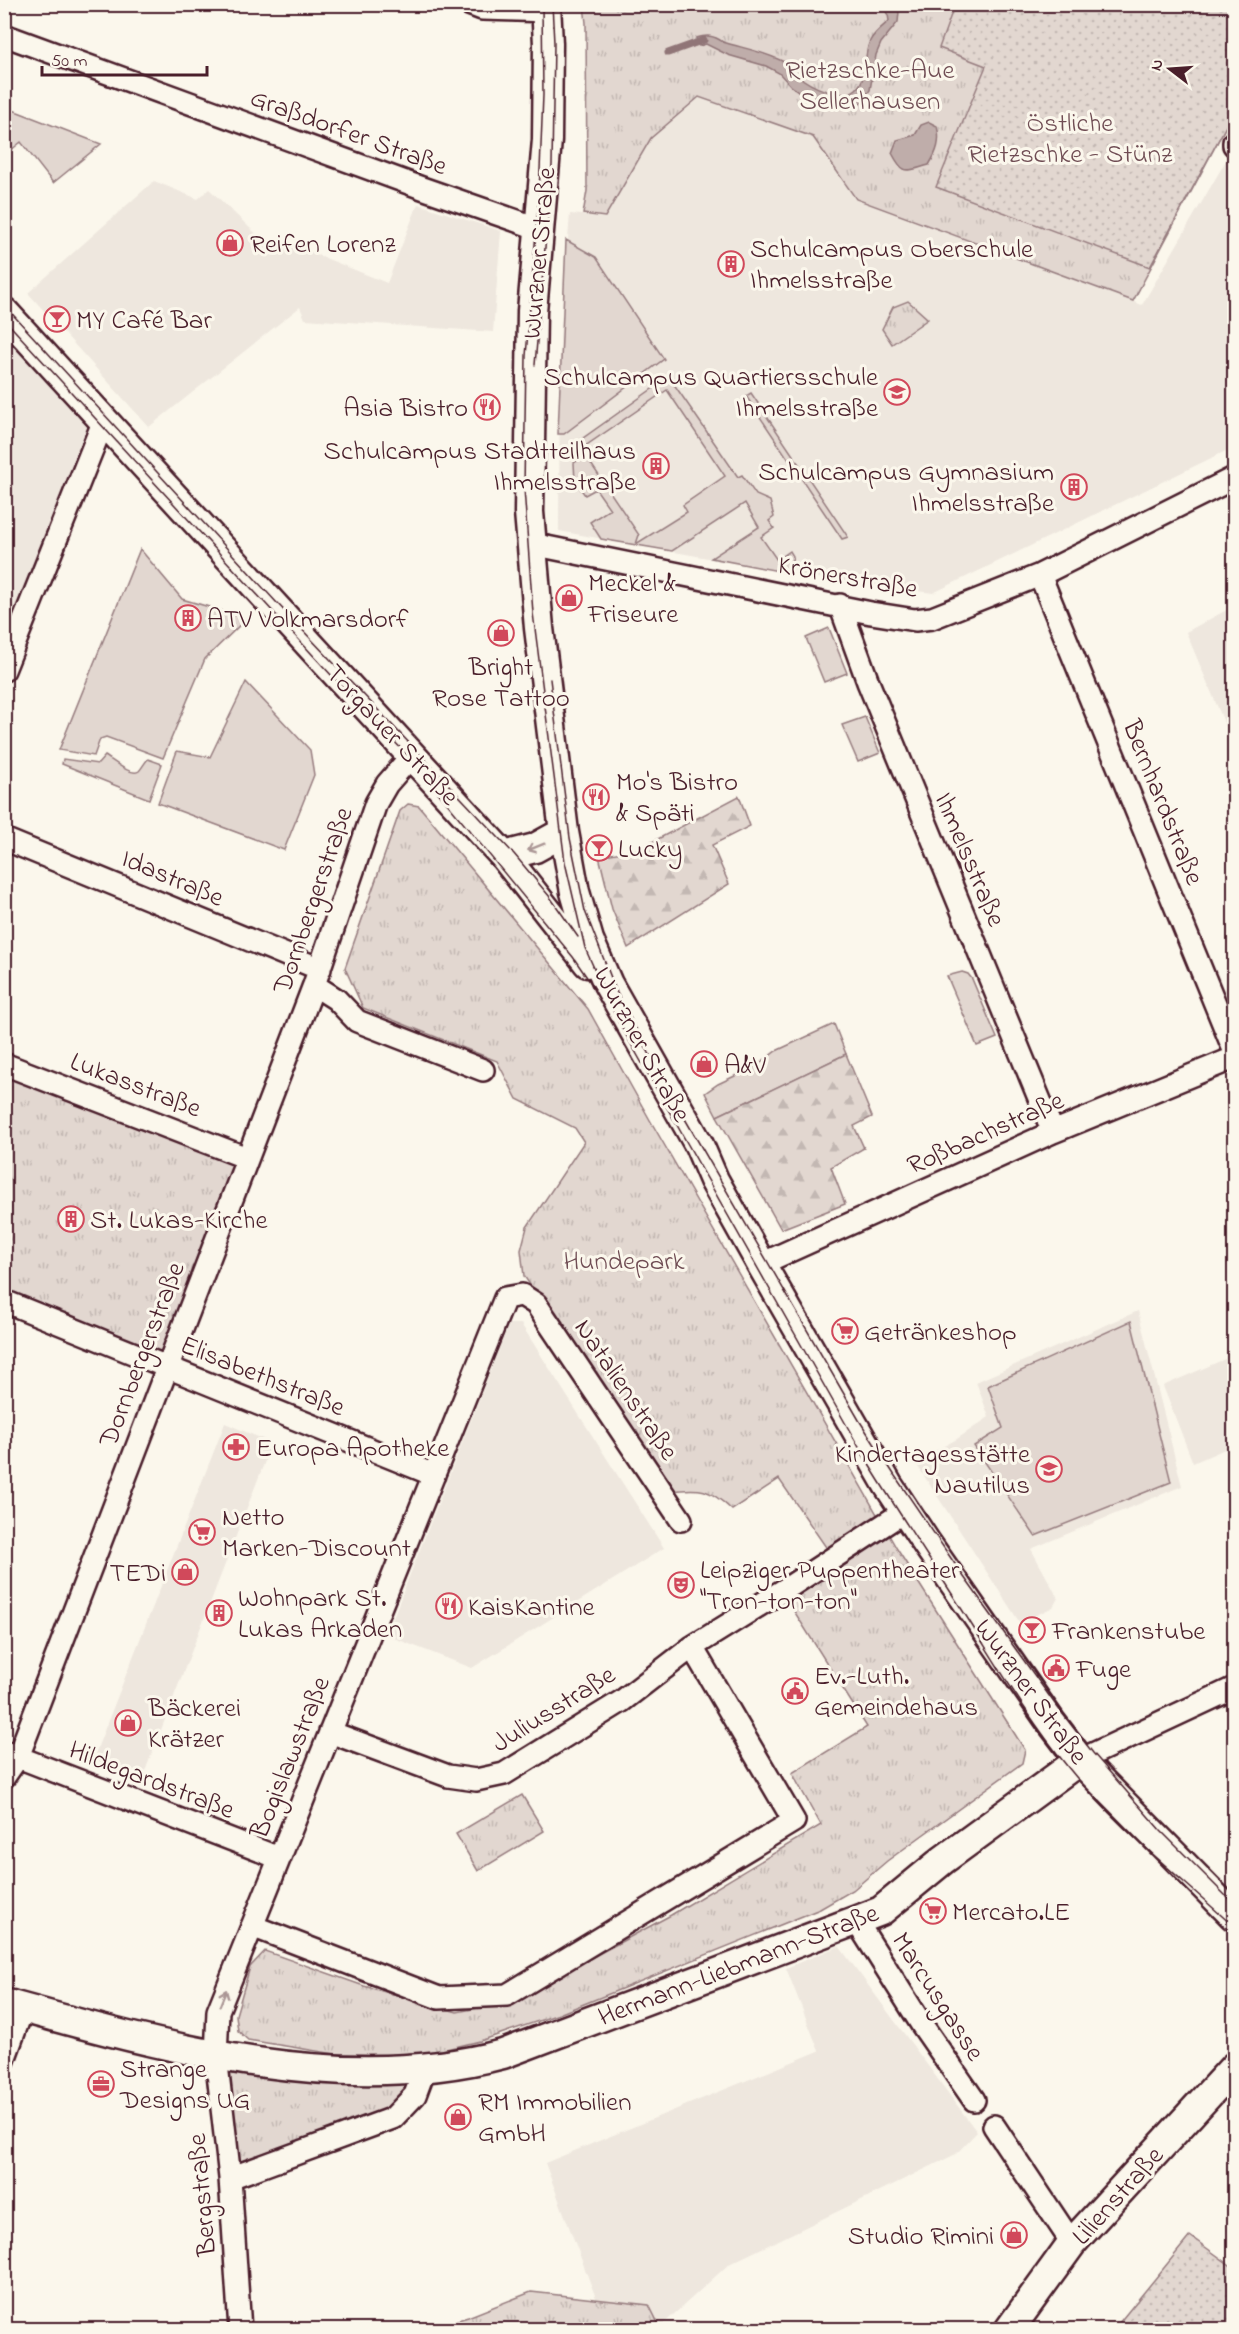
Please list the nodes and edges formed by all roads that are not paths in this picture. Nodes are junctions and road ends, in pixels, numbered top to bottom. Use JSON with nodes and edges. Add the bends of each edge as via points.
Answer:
{"nodes":[{"id":1,"x":469,"y":4,"type":"edge"},
{"id":2,"x":546,"y":8,"type":"edge"},
{"id":3,"x":4,"y":35,"type":"edge"},
{"id":4,"x":540,"y":229,"type":"junction"},
{"id":5,"x":4,"y":312,"type":"edge"},
{"id":6,"x":104,"y":420,"type":"junction"},
{"id":7,"x":1234,"y":478,"type":"edge"},
{"id":8,"x":532,"y":544,"type":"junction"},
{"id":9,"x":1040,"y":575,"type":"junction"},
{"id":10,"x":840,"y":605,"type":"junction"},
{"id":11,"x":4,"y":670,"type":"edge"},
{"id":12,"x":413,"y":754,"type":"junction"},
{"id":13,"x":564,"y":832,"type":"junction"},
{"id":14,"x":4,"y":838,"type":"edge"},
{"id":15,"x":504,"y":856,"type":"junction"},
{"id":16,"x":317,"y":977,"type":"junction"},
{"id":17,"x":622,"y":1008,"type":"junction"},
{"id":18,"x":1234,"y":1050,"type":"edge"},
{"id":19,"x":1234,"y":1058,"type":"edge"},
{"id":20,"x":4,"y":1064,"type":"edge"},
{"id":21,"x":483,"y":1070,"type":"dead end"},
{"id":22,"x":1053,"y":1132,"type":"junction"},
{"id":23,"x":247,"y":1158,"type":"junction"},
{"id":24,"x":761,"y":1264,"type":"junction"},
{"id":25,"x":522,"y":1295,"type":"joint"},
{"id":26,"x":4,"y":1301,"type":"edge"},
{"id":27,"x":166,"y":1368,"type":"junction"},
{"id":28,"x":434,"y":1475,"type":"junction"},
{"id":29,"x":905,"y":1511,"type":"junction"},
{"id":30,"x":681,"y":1520,"type":"dead end"},
{"id":31,"x":692,"y":1647,"type":"junction"},
{"id":32,"x":1234,"y":1688,"type":"edge"},
{"id":33,"x":330,"y":1732,"type":"junction"},
{"id":34,"x":11,"y":1755,"type":"edge"},
{"id":35,"x":1080,"y":1760,"type":"junction"},
{"id":36,"x":4,"y":1777,"type":"edge"},
{"id":37,"x":279,"y":1858,"type":"junction"},
{"id":38,"x":1234,"y":1916,"type":"edge"},
{"id":39,"x":857,"y":1922,"type":"junction"},
{"id":40,"x":252,"y":1926,"type":"junction"},
{"id":41,"x":14,"y":2006,"type":"edge"},
{"id":42,"x":216,"y":2056,"type":"junction"},
{"id":43,"x":4,"y":2060,"type":"edge"},
{"id":44,"x":1234,"y":2067,"type":"edge"},
{"id":45,"x":425,"y":2068,"type":"junction"},
{"id":46,"x":974,"y":2100,"type":"dead end"},
{"id":47,"x":994,"y":2126,"type":"dead end"},
{"id":48,"x":230,"y":2178,"type":"junction"},
{"id":49,"x":1072,"y":2242,"type":"junction"},
{"id":50,"x":240,"y":2330,"type":"edge"},
{"id":51,"x":1009,"y":2330,"type":"edge"}],
"edges":[{"from":1,"to":2,"type":"street","via":[[482,9]]},
{"from":2,"to":4,"type":"main road","name":"Wurzner Straße","via":[[547,140]]},
{"from":3,"to":4,"type":"street","name":"Graßdorfer Straße"},
{"from":4,"to":8,"type":"main road","name":"Wurzner Straße","via":[[530,350],[528,474]]},
{"from":5,"to":6,"type":"main road","name":"Torgauer Straße"},
{"from":6,"to":11,"type":"street"},
{"from":6,"to":12,"type":"main road","name":"Torgauer Straße"},
{"from":7,"to":9,"type":"street","name":"Krönerstraße"},
{"from":8,"to":10,"type":"street","name":"Krönerstraße"},
{"from":8,"to":13,"type":"main road","name":"Wurzner Straße"},
{"from":9,"to":10,"type":"street","name":"Krönerstraße","via":[[932,618],[915,620]]},
{"from":9,"to":18,"type":"street","name":"Bernhardstraße"},
{"from":10,"to":22,"type":"street","name":"Ihmelsstraße"},
{"from":12,"to":15,"type":"main road","name":"Torgauer Straße"},
{"from":12,"to":16,"type":"street","name":"Dornbergerstraße","via":[[376,803]]},
{"from":13,"to":15,"type":"main road","one_way":true,"via":[[536,848]]},
{"from":13,"to":17,"type":"main road","name":"Wurzner Straße","via":[[585,930]]},
{"from":14,"to":16,"type":"street","name":"Idastraße"},
{"from":15,"to":17,"type":"main road","name":"Torgauer Straße"},
{"from":16,"to":21,"type":"street","via":[[357,1021]]},
{"from":16,"to":23,"type":"street","name":"Dornbergerstraße"},
{"from":17,"to":24,"type":"main road","name":"Wurzner Straße"},
{"from":19,"to":22,"type":"street","name":"Roßbachstraße"},
{"from":20,"to":23,"type":"street","name":"Lukasstraße"},
{"from":22,"to":24,"type":"street","name":"Roßbachstraße"},
{"from":23,"to":27,"type":"street","name":"Dornbergerstraße"},
{"from":24,"to":29,"type":"main road","name":"Wurzner Straße"},
{"from":25,"to":28,"type":"street","name":"Bogislawstraße","via":[[505,1298]]},
{"from":25,"to":30,"type":"street","name":"Natalienstraße","via":[[536,1304]]},
{"from":26,"to":27,"type":"street","name":"Elisabethstraße"},
{"from":27,"to":28,"type":"street","name":"Elisabethstraße"},
{"from":27,"to":34,"type":"street","name":"Dornbergerstraße"},
{"from":28,"to":33,"type":"street","name":"Bogislawstraße"},
{"from":29,"to":31,"type":"street","name":"Juliusstraße"},
{"from":29,"to":35,"type":"main road","name":"Wurzner Straße"},
{"from":31,"to":33,"type":"street","name":"Juliusstraße","via":[[622,1701],[504,1774],[476,1780],[448,1776]]},
{"from":31,"to":40,"type":"street","via":[[794,1821],[507,1995],[439,1998]]},
{"from":32,"to":35,"type":"street"},
{"from":33,"to":37,"type":"street","name":"Bogislawstraße"},
{"from":34,"to":36,"type":"street","name":"Dornbergerstraße"},
{"from":34,"to":37,"type":"street","name":"Hildegardstraße"},
{"from":35,"to":38,"type":"main road","name":"Wurzner Straße"},
{"from":35,"to":39,"type":"main road","name":"Hermann-Liebmann-Straße","via":[[881,1911]]},
{"from":37,"to":40,"type":"street","name":"Bogislawstraße"},
{"from":39,"to":45,"type":"main road","name":"Hermann-Liebmann-Straße","via":[[503,2054],[465,2064]]},
{"from":39,"to":46,"type":"street","name":"Marcusgasse"},
{"from":42,"to":40,"type":"street","name":"Bogislawstraße","one_way":true,"via":[[218,2011]]},
{"from":41,"to":42,"type":"main road","name":"Hermann-Liebmann-Straße"},
{"from":41,"to":43,"type":"street"},
{"from":42,"to":45,"type":"main road","name":"Hermann-Liebmann-Straße","via":[[310,2068]]},
{"from":42,"to":48,"type":"street","name":"Bergstraße"},
{"from":44,"to":49,"type":"main road","name":"Lilienstraße"},
{"from":45,"to":48,"type":"street","via":[[415,2095],[393,2118]]},
{"from":47,"to":49,"type":"street"},
{"from":48,"to":50,"type":"street","name":"Bergstraße"},
{"from":49,"to":51,"type":"main road","name":"Lilienstraße"}]}
